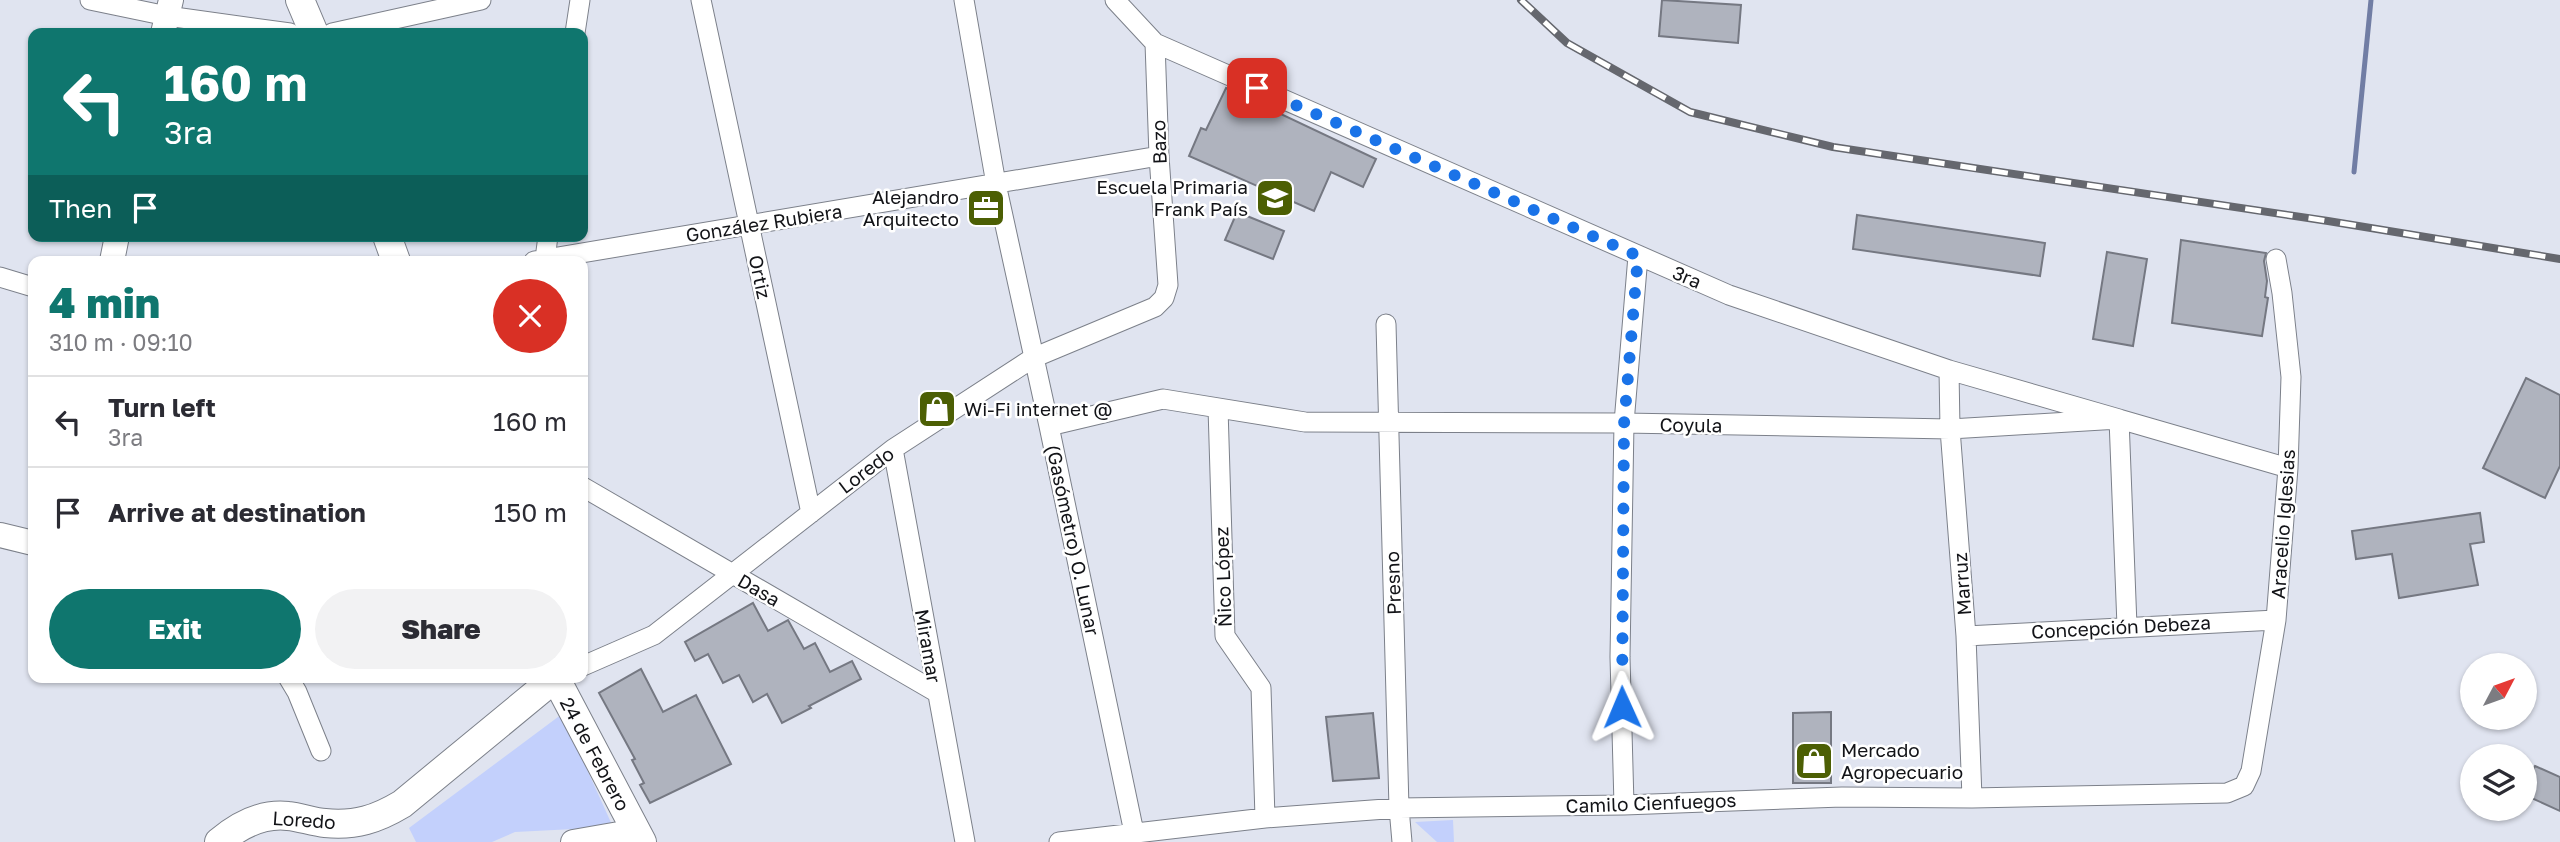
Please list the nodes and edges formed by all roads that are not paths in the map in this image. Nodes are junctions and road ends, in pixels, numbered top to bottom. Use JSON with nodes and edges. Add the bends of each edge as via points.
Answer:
{"nodes":[{"id":1,"x":90,"y":0,"type":"edge"},
{"id":2,"x":300,"y":0,"type":"edge"},
{"id":3,"x":481,"y":0,"type":"edge"},
{"id":4,"x":580,"y":0,"type":"edge"},
{"id":5,"x":701,"y":0,"type":"edge"},
{"id":6,"x":964,"y":0,"type":"edge"},
{"id":7,"x":1115,"y":0,"type":"edge"},
{"id":8,"x":439,"y":5,"type":"edge"},
{"id":9,"x":167,"y":16,"type":"edge"},
{"id":10,"x":254,"y":28,"type":"edge"},
{"id":11,"x":312,"y":28,"type":"edge"},
{"id":12,"x":351,"y":28,"type":"edge"},
{"id":13,"x":576,"y":28,"type":"edge"},
{"id":14,"x":1155,"y":43,"type":"junction"},
{"id":15,"x":1159,"y":156,"type":"junction"},
{"id":16,"x":996,"y":184,"type":"junction"},
{"id":17,"x":749,"y":225,"type":"junction"},
{"id":18,"x":564,"y":256,"type":"edge"},
{"id":19,"x":1638,"y":256,"type":"junction"},
{"id":20,"x":2276,"y":259,"type":"dead end"},
{"id":21,"x":0,"y":277,"type":"edge"},
{"id":22,"x":28,"y":285,"type":"edge"},
{"id":23,"x":1164,"y":298,"type":"joint"},
{"id":24,"x":1386,"y":324,"type":"dead end"},
{"id":25,"x":1033,"y":358,"type":"junction"},
{"id":26,"x":1949,"y":370,"type":"junction"},
{"id":27,"x":1218,"y":408,"type":"junction"},
{"id":28,"x":2119,"y":419,"type":"junction"},
{"id":29,"x":1388,"y":424,"type":"junction"},
{"id":30,"x":1624,"y":424,"type":"junction"},
{"id":31,"x":1049,"y":426,"type":"junction"},
{"id":32,"x":1950,"y":429,"type":"junction"},
{"id":33,"x":893,"y":449,"type":"junction"},
{"id":34,"x":2288,"y":468,"type":"junction"},
{"id":35,"x":588,"y":490,"type":"edge"},
{"id":36,"x":811,"y":513,"type":"junction"},
{"id":37,"x":0,"y":535,"type":"edge"},
{"id":38,"x":28,"y":542,"type":"edge"},
{"id":39,"x":732,"y":574,"type":"junction"},
{"id":40,"x":2276,"y":620,"type":"junction"},
{"id":41,"x":2127,"y":626,"type":"junction"},
{"id":42,"x":1966,"y":636,"type":"junction"},
{"id":43,"x":588,"y":664,"type":"edge"},
{"id":44,"x":292,"y":683,"type":"edge"},
{"id":45,"x":548,"y":683,"type":"edge"},
{"id":46,"x":558,"y":683,"type":"edge"},
{"id":47,"x":936,"y":692,"type":"junction"},
{"id":48,"x":321,"y":751,"type":"dead end"},
{"id":49,"x":2244,"y":786,"type":"joint"},
{"id":50,"x":1972,"y":798,"type":"junction"},
{"id":51,"x":1624,"y":805,"type":"junction"},
{"id":52,"x":1399,"y":808,"type":"junction"},
{"id":53,"x":1265,"y":818,"type":"junction"},
{"id":54,"x":639,"y":837,"type":"edge"},
{"id":55,"x":1135,"y":837,"type":"edge"},
{"id":56,"x":601,"y":841,"type":"edge"},
{"id":57,"x":219,"y":842,"type":"edge"},
{"id":58,"x":573,"y":842,"type":"edge"},
{"id":59,"x":965,"y":842,"type":"edge"},
{"id":60,"x":1059,"y":842,"type":"edge"},
{"id":61,"x":1402,"y":842,"type":"edge"}],
"edges":[{"from":1,"to":9,"type":"street"},
{"from":2,"to":11,"type":"main road"},
{"from":3,"to":8,"type":"street"},
{"from":4,"to":13,"type":"street"},
{"from":5,"to":17,"type":"street","name":"Ortiz"},
{"from":6,"to":16,"type":"street","name":"(Gasómetro) O. Lunar"},
{"from":7,"to":14,"type":"street"},
{"from":8,"to":12,"type":"street"},
{"from":9,"to":10,"type":"street"},
{"from":14,"to":15,"type":"street","name":"Bazo"},
{"from":14,"to":19,"type":"street","name":"3ra"},
{"from":15,"to":16,"type":"street","name":"González Rubiera"},
{"from":15,"to":23,"type":"street","name":"Bazo","via":[[1168,285]]},
{"from":16,"to":17,"type":"street","name":"González Rubiera"},
{"from":16,"to":25,"type":"street","name":"(Gasómetro) O. Lunar"},
{"from":17,"to":18,"type":"street","name":"González Rubiera"},
{"from":17,"to":36,"type":"street","name":"Ortiz"},
{"from":19,"to":26,"type":"street","name":"3ra","via":[[1729,295]]},
{"from":19,"to":30,"type":"street"},
{"from":20,"to":34,"type":"street","name":"Aracelio Iglesias","via":[[2291,377]]},
{"from":21,"to":22,"type":"street"},
{"from":23,"to":25,"type":"street","name":"Loredo","via":[[1155,307]]},
{"from":24,"to":29,"type":"street","name":"Presno"},
{"from":25,"to":31,"type":"street","name":"(Gasómetro) O. Lunar"},
{"from":25,"to":33,"type":"street","name":"Loredo"},
{"from":26,"to":28,"type":"street","name":"3ra"},
{"from":26,"to":32,"type":"street","name":"Marruz"},
{"from":27,"to":29,"type":"street","name":"Coyula","via":[[1305,422]]},
{"from":27,"to":31,"type":"street","name":"Coyula","via":[[1163,399]]},
{"from":27,"to":53,"type":"street","name":"Ñico López","via":[[1225,636],[1261,688]]},
{"from":28,"to":32,"type":"street","name":"Coyula"},
{"from":28,"to":34,"type":"street","name":"Coyula"},
{"from":28,"to":41,"type":"street"},
{"from":29,"to":30,"type":"street","name":"Coyula"},
{"from":29,"to":52,"type":"street","name":"Presno"},
{"from":30,"to":32,"type":"street","name":"Coyula"},
{"from":30,"to":51,"type":"street","via":[[1620,657]]},
{"from":31,"to":55,"type":"street","name":"(Gasómetro) O. Lunar"},
{"from":32,"to":42,"type":"street","name":"Marruz"},
{"from":33,"to":36,"type":"street","name":"Loredo"},
{"from":33,"to":47,"type":"street","name":"Miramar"},
{"from":34,"to":40,"type":"street","name":"Aracelio Iglesias"},
{"from":35,"to":39,"type":"street","name":"Dasa"},
{"from":36,"to":39,"type":"street","name":"Loredo"},
{"from":37,"to":38,"type":"street"},
{"from":39,"to":43,"type":"street","name":"Loredo","via":[[654,635]]},
{"from":39,"to":47,"type":"street","name":"Dasa"},
{"from":40,"to":41,"type":"street","name":"Concepción Debeza"},
{"from":40,"to":49,"type":"street","name":"Aracelio Iglesias","via":[[2251,771]]},
{"from":41,"to":42,"type":"street","name":"Concepción Debeza"},
{"from":42,"to":50,"type":"street","name":"Marruz"},
{"from":44,"to":48,"type":"street"},
{"from":45,"to":57,"type":"main road","name":"Loredo","via":[[402,804],[376,819],[343,824],[267,816],[235,828]]},
{"from":46,"to":54,"type":"main road","name":"24 de Febrero"},
{"from":47,"to":59,"type":"street","name":"Miramar"},
{"from":49,"to":50,"type":"street","name":"Camilo Cienfuegos","via":[[2227,793]]},
{"from":50,"to":51,"type":"street","name":"Camilo Cienfuegos","via":[[1842,797]]},
{"from":51,"to":52,"type":"street","name":"Camilo Cienfuegos"},
{"from":52,"to":53,"type":"street","name":"Camilo Cienfuegos"},
{"from":52,"to":61,"type":"street","name":"Presno"},
{"from":53,"to":55,"type":"street","name":"Camilo Cienfuegos"},
{"from":54,"to":56,"type":"street"},
{"from":55,"to":60,"type":"street","name":"Camilo Cienfuegos"},
{"from":56,"to":58,"type":"street"}]}
